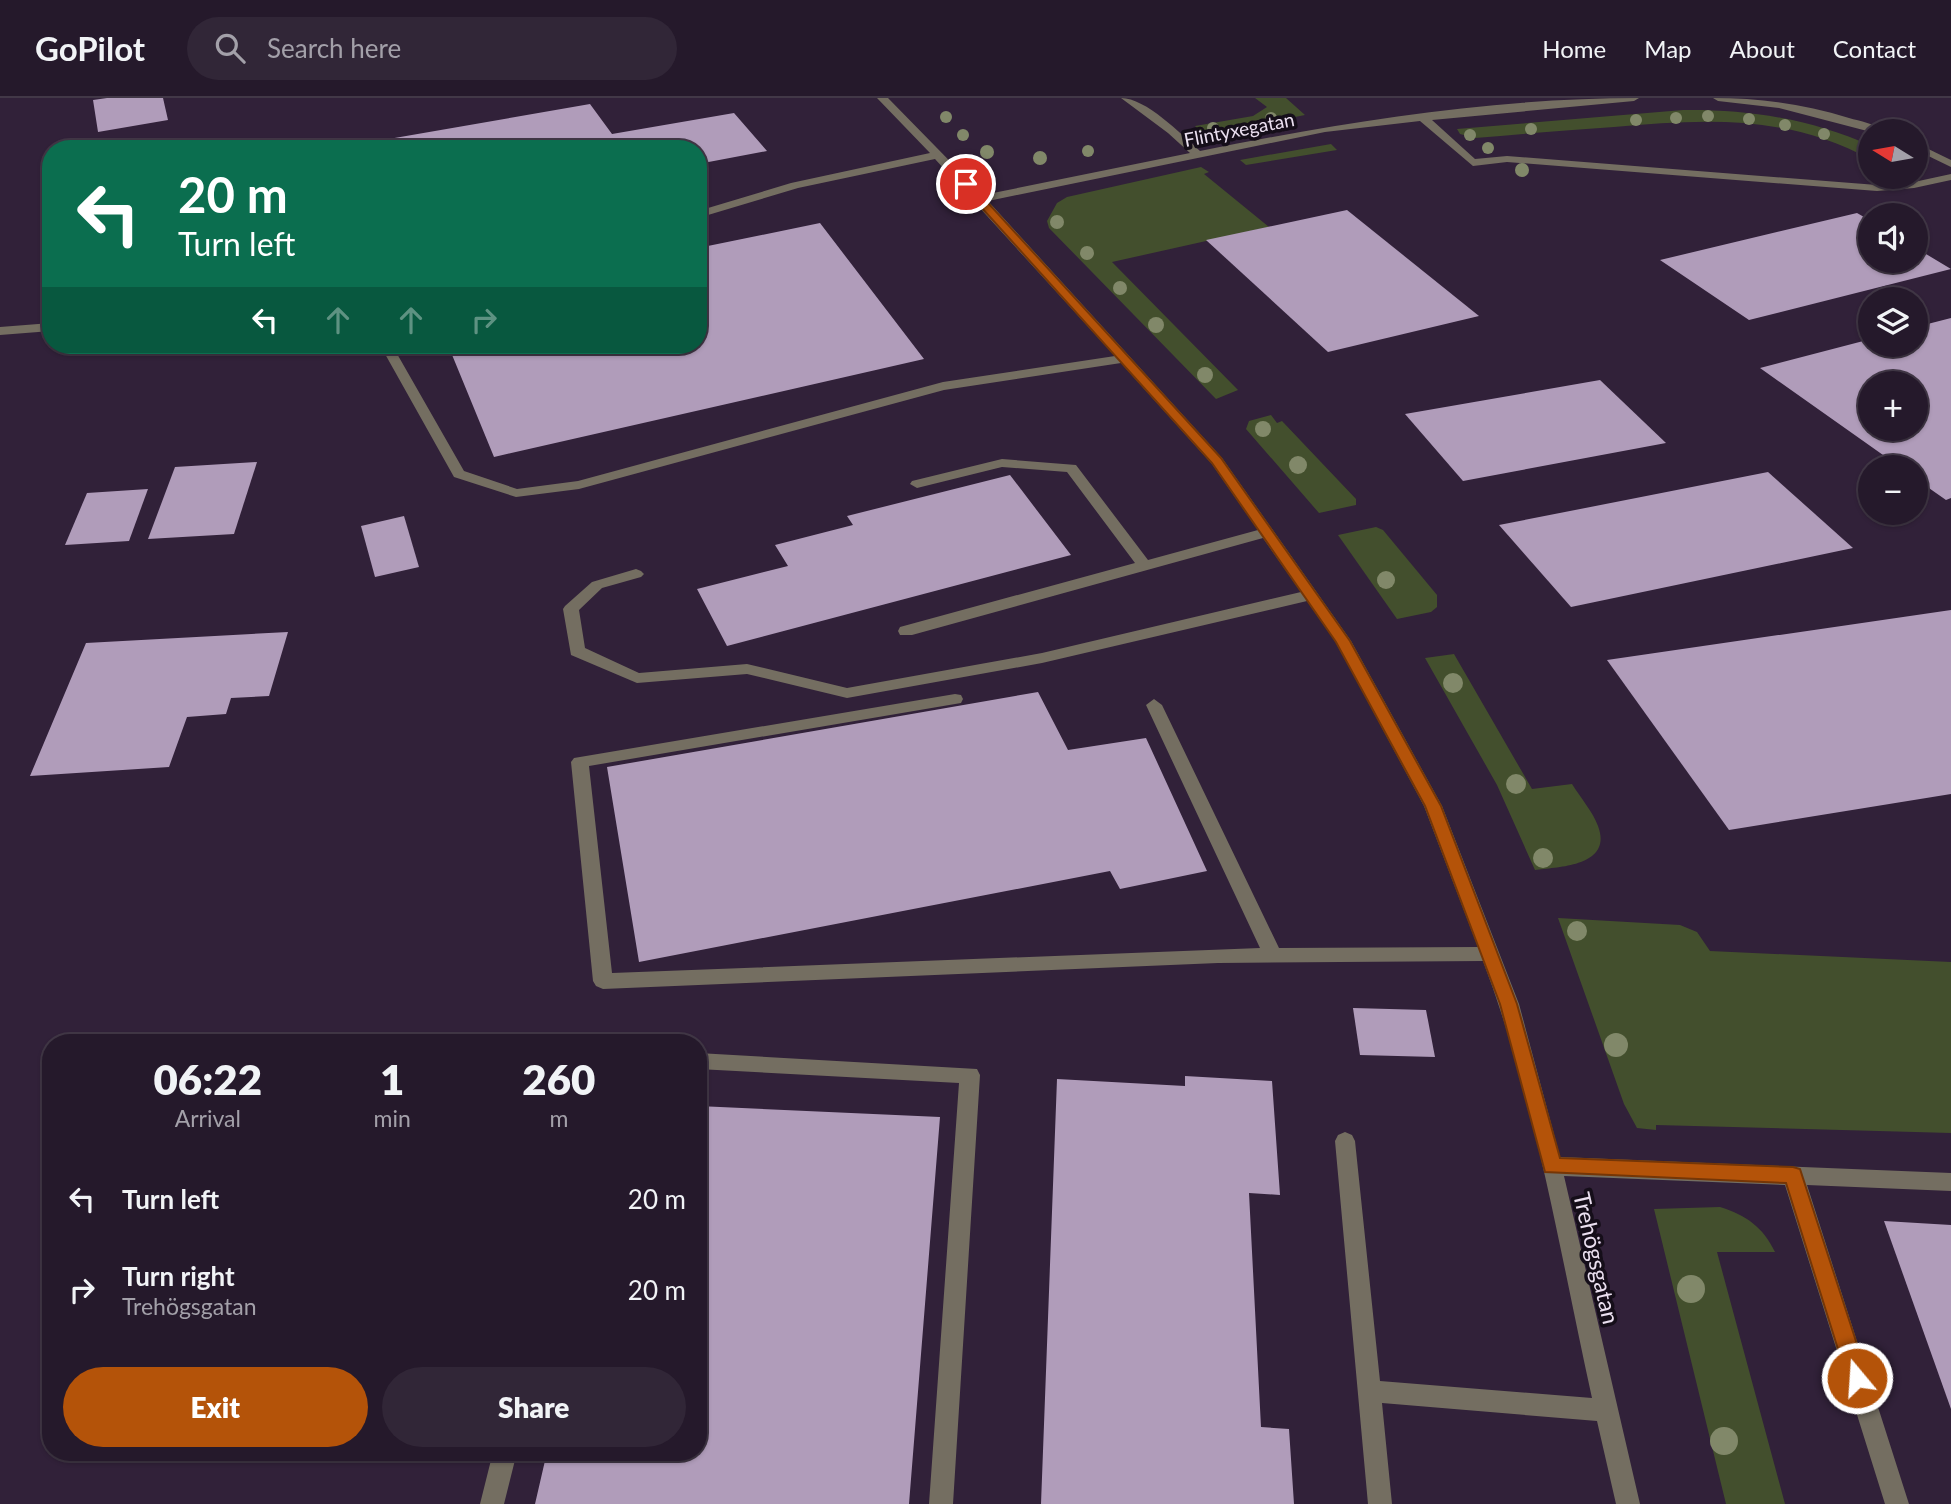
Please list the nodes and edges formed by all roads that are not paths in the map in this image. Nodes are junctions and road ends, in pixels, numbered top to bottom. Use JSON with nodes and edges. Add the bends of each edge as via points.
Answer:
{"nodes":[{"id":1,"x":881,"y":98,"type":"edge"},
{"id":2,"x":1126,"y":98,"type":"edge"},
{"id":3,"x":1634,"y":98,"type":"edge"},
{"id":4,"x":1718,"y":98,"type":"edge"},
{"id":5,"x":1423,"y":118,"type":"junction"},
{"id":6,"x":1858,"y":126,"type":"edge"},
{"id":7,"x":1928,"y":152,"type":"edge"},
{"id":8,"x":937,"y":155,"type":"junction"},
{"id":9,"x":1198,"y":155,"type":"junction"},
{"id":10,"x":1951,"y":164,"type":"edge"},
{"id":11,"x":1951,"y":177,"type":"edge"},
{"id":12,"x":980,"y":199,"type":"junction"},
{"id":13,"x":707,"y":212,"type":"edge"},
{"id":14,"x":42,"y":328,"type":"edge"},
{"id":15,"x":0,"y":331,"type":"edge"},
{"id":16,"x":391,"y":354,"type":"edge"},
{"id":17,"x":1123,"y":359,"type":"junction"},
{"id":18,"x":917,"y":484,"type":"dead end"},
{"id":19,"x":1267,"y":532,"type":"junction"},
{"id":20,"x":1144,"y":565,"type":"junction"},
{"id":21,"x":636,"y":575,"type":"dead end"},
{"id":22,"x":1310,"y":594,"type":"junction"},
{"id":23,"x":906,"y":631,"type":"dead end"},
{"id":24,"x":955,"y":699,"type":"dead end"},
{"id":25,"x":1154,"y":705,"type":"dead end"},
{"id":26,"x":1490,"y":954,"type":"junction"},
{"id":27,"x":1273,"y":956,"type":"junction"},
{"id":28,"x":707,"y":1061,"type":"edge"},
{"id":29,"x":1345,"y":1141,"type":"dead end"},
{"id":30,"x":1552,"y":1166,"type":"junction"},
{"id":31,"x":1793,"y":1175,"type":"junction"},
{"id":32,"x":1951,"y":1182,"type":"edge"},
{"id":33,"x":1370,"y":1391,"type":"junction"},
{"id":34,"x":1609,"y":1410,"type":"junction"},
{"id":35,"x":503,"y":1461,"type":"edge"},
{"id":36,"x":492,"y":1504,"type":"edge"},
{"id":37,"x":941,"y":1504,"type":"edge"},
{"id":38,"x":1380,"y":1504,"type":"edge"},
{"id":39,"x":1628,"y":1504,"type":"edge"},
{"id":40,"x":1898,"y":1504,"type":"edge"}],
"edges":[{"from":1,"to":8,"type":"street","name":"Trehögsgatan"},
{"from":2,"to":9,"type":"street"},
{"from":3,"to":5,"type":"street","name":"Flintyxegatan"},
{"from":4,"to":6,"type":"street","via":[[1774,104]]},
{"from":5,"to":9,"type":"street","name":"Flintyxegatan","via":[[1325,129]]},
{"from":5,"to":11,"type":"street","via":[[1473,163],[1507,159],[1877,188]]},
{"from":7,"to":10,"type":"street"},
{"from":8,"to":12,"type":"street","name":"Trehögsgatan"},
{"from":8,"to":13,"type":"street","via":[[796,185]]},
{"from":9,"to":12,"type":"street","name":"Flintyxegatan"},
{"from":12,"to":17,"type":"street","name":"Trehögsgatan"},
{"from":14,"to":15,"type":"street"},
{"from":16,"to":17,"type":"street","via":[[459,474],[516,493],[579,485],[943,386]]},
{"from":17,"to":19,"type":"street","name":"Trehögsgatan","via":[[1217,461]]},
{"from":18,"to":20,"type":"street","via":[[1002,463],[1071,468]]},
{"from":19,"to":20,"type":"street"},
{"from":19,"to":22,"type":"street","name":"Trehögsgatan"},
{"from":20,"to":23,"type":"street"},
{"from":21,"to":22,"type":"street","via":[[597,585],[571,609],[577,651],[637,678],[747,669],[847,693],[1042,658]]},
{"from":22,"to":26,"type":"street","name":"Trehögsgatan","via":[[1343,641],[1433,806]]},
{"from":24,"to":27,"type":"street","via":[[580,762],[603,981]]},
{"from":25,"to":27,"type":"street"},
{"from":26,"to":27,"type":"street"},
{"from":26,"to":30,"type":"street","name":"Trehögsgatan"},
{"from":28,"to":37,"type":"street","via":[[970,1074]]},
{"from":29,"to":33,"type":"street"},
{"from":30,"to":31,"type":"street"},
{"from":30,"to":34,"type":"street","name":"Trehögsgatan"},
{"from":31,"to":32,"type":"street"},
{"from":31,"to":40,"type":"street"},
{"from":33,"to":34,"type":"street"},
{"from":33,"to":38,"type":"street"},
{"from":34,"to":39,"type":"street","name":"Trehögsgatan"},
{"from":35,"to":36,"type":"street"}]}
